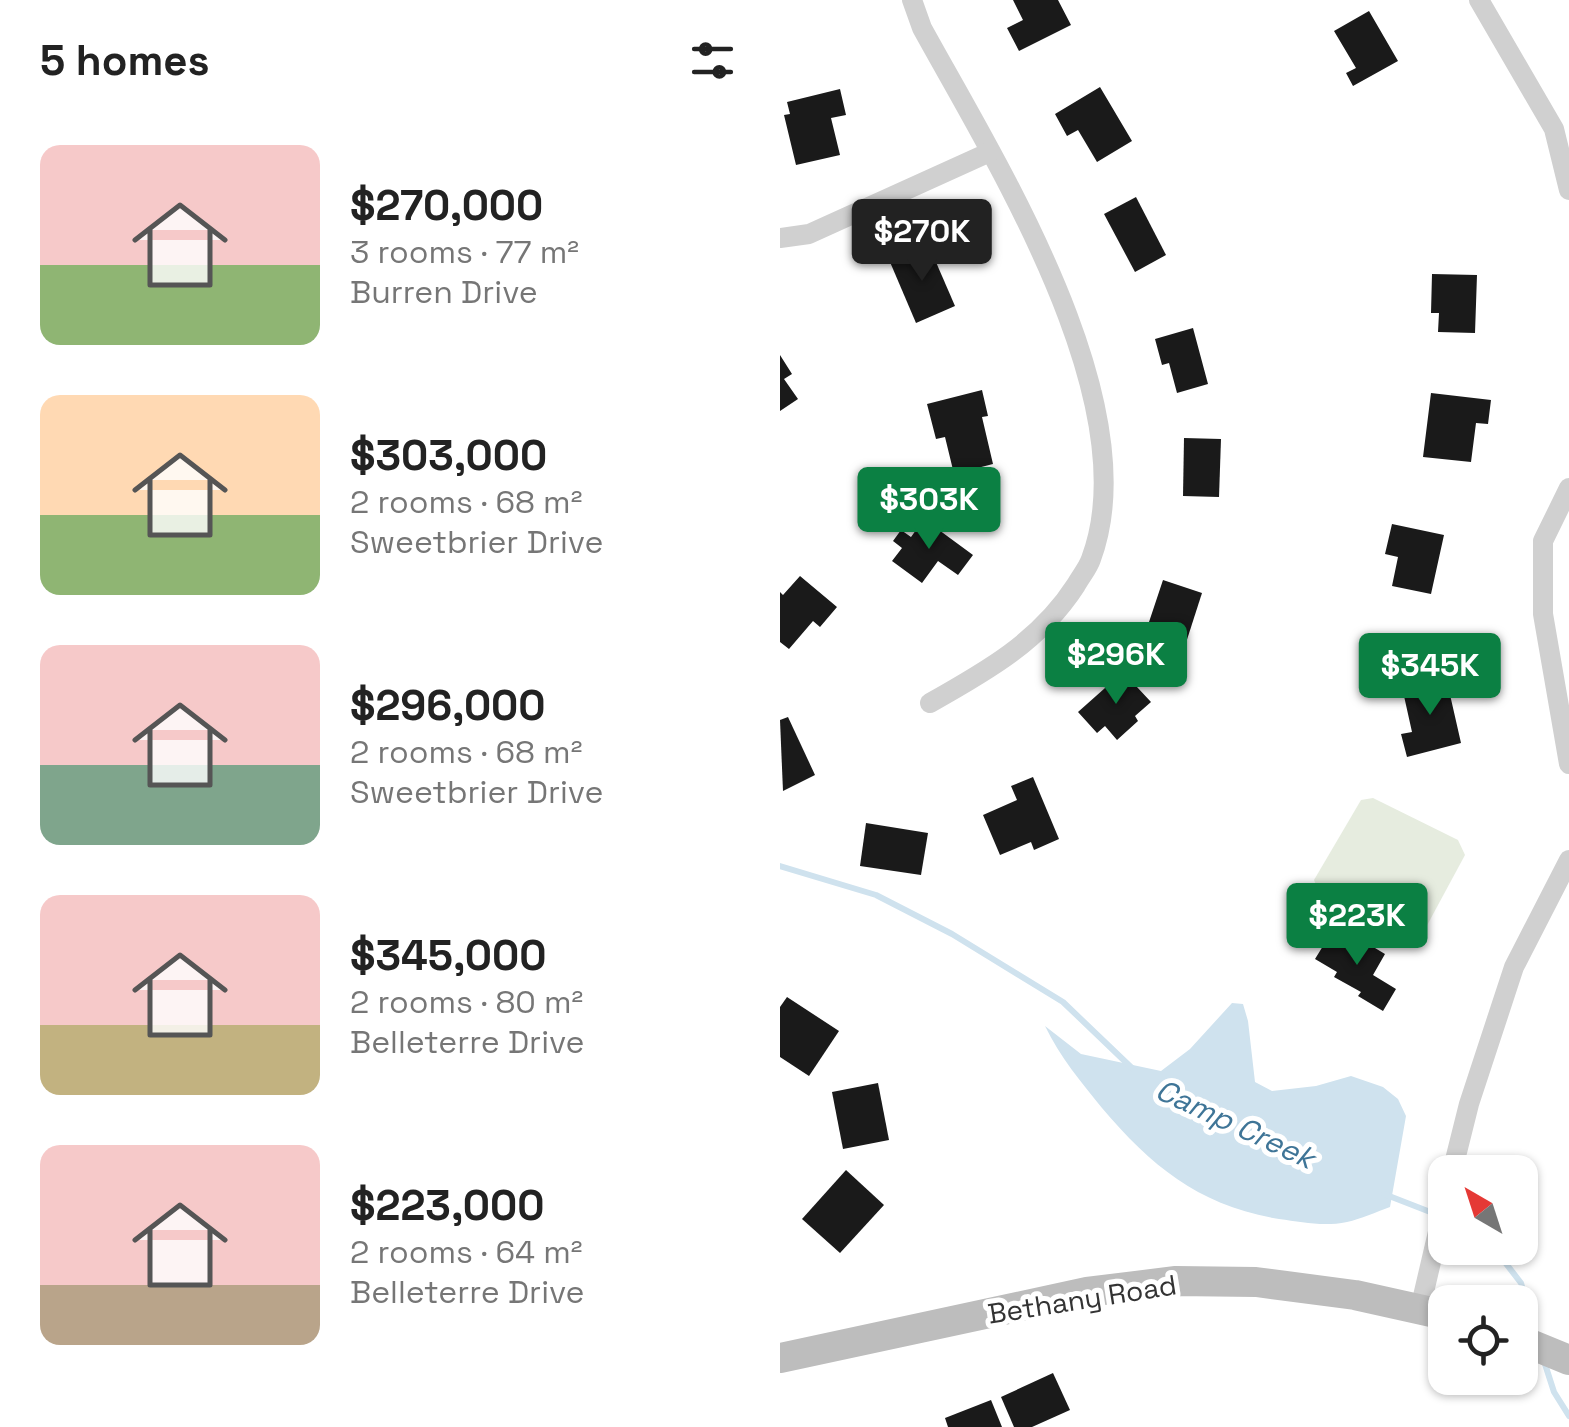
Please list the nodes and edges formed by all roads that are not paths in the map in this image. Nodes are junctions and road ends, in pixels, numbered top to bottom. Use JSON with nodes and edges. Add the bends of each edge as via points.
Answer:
{"nodes":[{"id":1,"x":912,"y":0,"type":"edge"},
{"id":2,"x":1479,"y":0,"type":"edge"},
{"id":3,"x":990,"y":152,"type":"junction"},
{"id":4,"x":1569,"y":190,"type":"edge"},
{"id":5,"x":780,"y":238,"type":"edge"},
{"id":6,"x":1569,"y":488,"type":"edge"},
{"id":7,"x":930,"y":703,"type":"dead end"},
{"id":8,"x":1569,"y":764,"type":"edge"},
{"id":9,"x":1569,"y":860,"type":"edge"},
{"id":10,"x":1456,"y":1155,"type":"edge"},
{"id":11,"x":1428,"y":1311,"type":"edge"},
{"id":12,"x":1538,"y":1347,"type":"edge"},
{"id":13,"x":780,"y":1358,"type":"edge"},
{"id":14,"x":1569,"y":1360,"type":"edge"}],
"edges":[{"from":1,"to":3,"type":"street"},
{"from":2,"to":4,"type":"street","via":[[1554,129]]},
{"from":3,"to":5,"type":"street","via":[[809,234]]},
{"from":3,"to":7,"type":"street","via":[[1037,240],[1092,386],[1102,495],[1091,560],[1066,600],[1020,648]]},
{"from":6,"to":8,"type":"street","via":[[1543,541],[1542,596]]},
{"from":9,"to":10,"type":"street","via":[[1514,967]]},
{"from":11,"to":13,"type":"street","name":"Bethany Road","via":[[1256,1282],[1176,1281],[1087,1292]]},
{"from":12,"to":14,"type":"street"}]}
